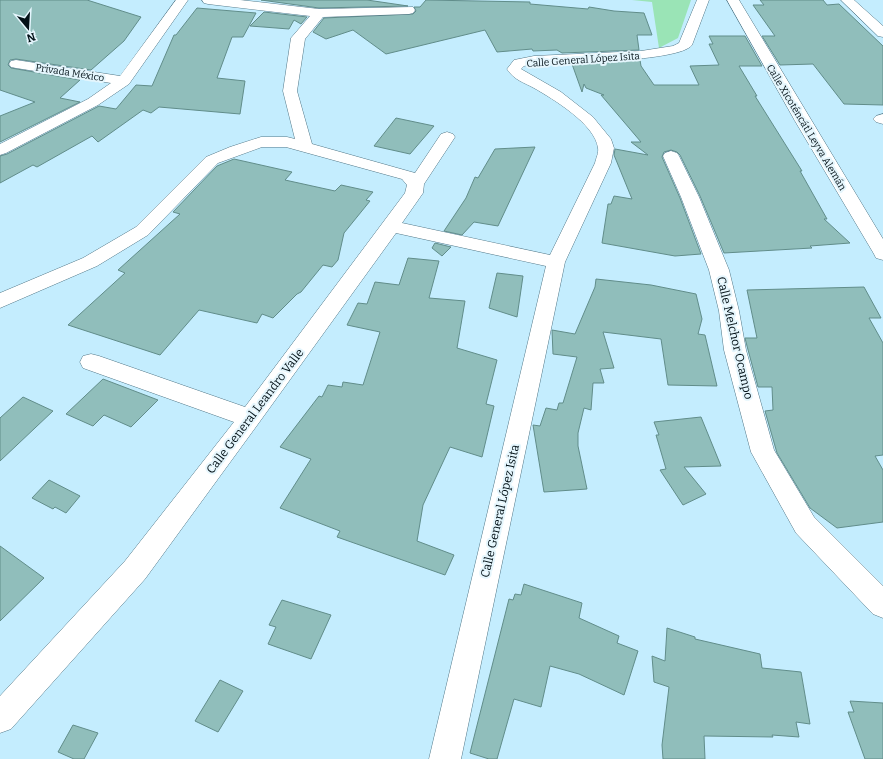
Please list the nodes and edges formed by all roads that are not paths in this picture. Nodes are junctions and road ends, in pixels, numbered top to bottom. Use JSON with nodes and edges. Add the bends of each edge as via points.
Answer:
{"nodes":[{"id":1,"x":182,"y":0,"type":"edge"},
{"id":2,"x":208,"y":0,"type":"edge"},
{"id":3,"x":704,"y":0,"type":"edge"},
{"id":4,"x":733,"y":0,"type":"edge"},
{"id":5,"x":847,"y":0,"type":"edge"},
{"id":6,"x":408,"y":10,"type":"dead end"},
{"id":7,"x":319,"y":12,"type":"junction"},
{"id":8,"x":883,"y":33,"type":"edge"},
{"id":9,"x":16,"y":64,"type":"dead end"},
{"id":10,"x":124,"y":81,"type":"junction"},
{"id":11,"x":447,"y":137,"type":"dead end"},
{"id":12,"x":305,"y":146,"type":"junction"},
{"id":13,"x":0,"y":150,"type":"edge"},
{"id":14,"x":671,"y":156,"type":"dead end"},
{"id":15,"x":416,"y":184,"type":"junction"},
{"id":16,"x":391,"y":226,"type":"junction"},
{"id":17,"x":883,"y":254,"type":"edge"},
{"id":18,"x":556,"y":262,"type":"junction"},
{"id":19,"x":0,"y":301,"type":"edge"},
{"id":20,"x":90,"y":362,"type":"dead end"},
{"id":21,"x":250,"y":418,"type":"junction"},
{"id":22,"x":883,"y":605,"type":"edge"},
{"id":23,"x":0,"y":718,"type":"edge"},
{"id":24,"x":445,"y":759,"type":"edge"}],
"edges":[{"from":1,"to":10,"type":"street"},
{"from":2,"to":7,"type":"street"},
{"from":3,"to":18,"type":"street","name":"Calle General López Isita","via":[[685,45],[676,49],[641,55],[534,60],[520,63],[514,69],[517,74],[584,115],[598,131],[606,148],[603,163]]},
{"from":4,"to":17,"type":"street","name":"Calle Xicoténcátl Leyva Alemán"},
{"from":5,"to":8,"type":"street"},
{"from":6,"to":7,"type":"street"},
{"from":7,"to":12,"type":"street","via":[[298,38],[290,91]]},
{"from":9,"to":10,"type":"street","name":"Privada México"},
{"from":10,"to":13,"type":"street","via":[[93,102]]},
{"from":11,"to":15,"type":"street","name":"Calle General Leandro Valle"},
{"from":12,"to":15,"type":"street","via":[[408,175]]},
{"from":12,"to":19,"type":"street","via":[[287,142],[261,142],[212,160],[142,230],[90,262]]},
{"from":14,"to":22,"type":"street","name":"Calle Melchor Ocampo","via":[[719,270],[735,350],[763,452],[804,525]]},
{"from":15,"to":16,"type":"street","name":"Calle General Leandro Valle","via":[[414,193]]},
{"from":16,"to":18,"type":"street"},
{"from":16,"to":21,"type":"street","name":"Calle General Leandro Valle"},
{"from":18,"to":24,"type":"street","name":"Calle General López Isita"},
{"from":20,"to":21,"type":"street"},
{"from":21,"to":23,"type":"street","name":"Calle General Leandro Valle","via":[[135,570]]}]}
